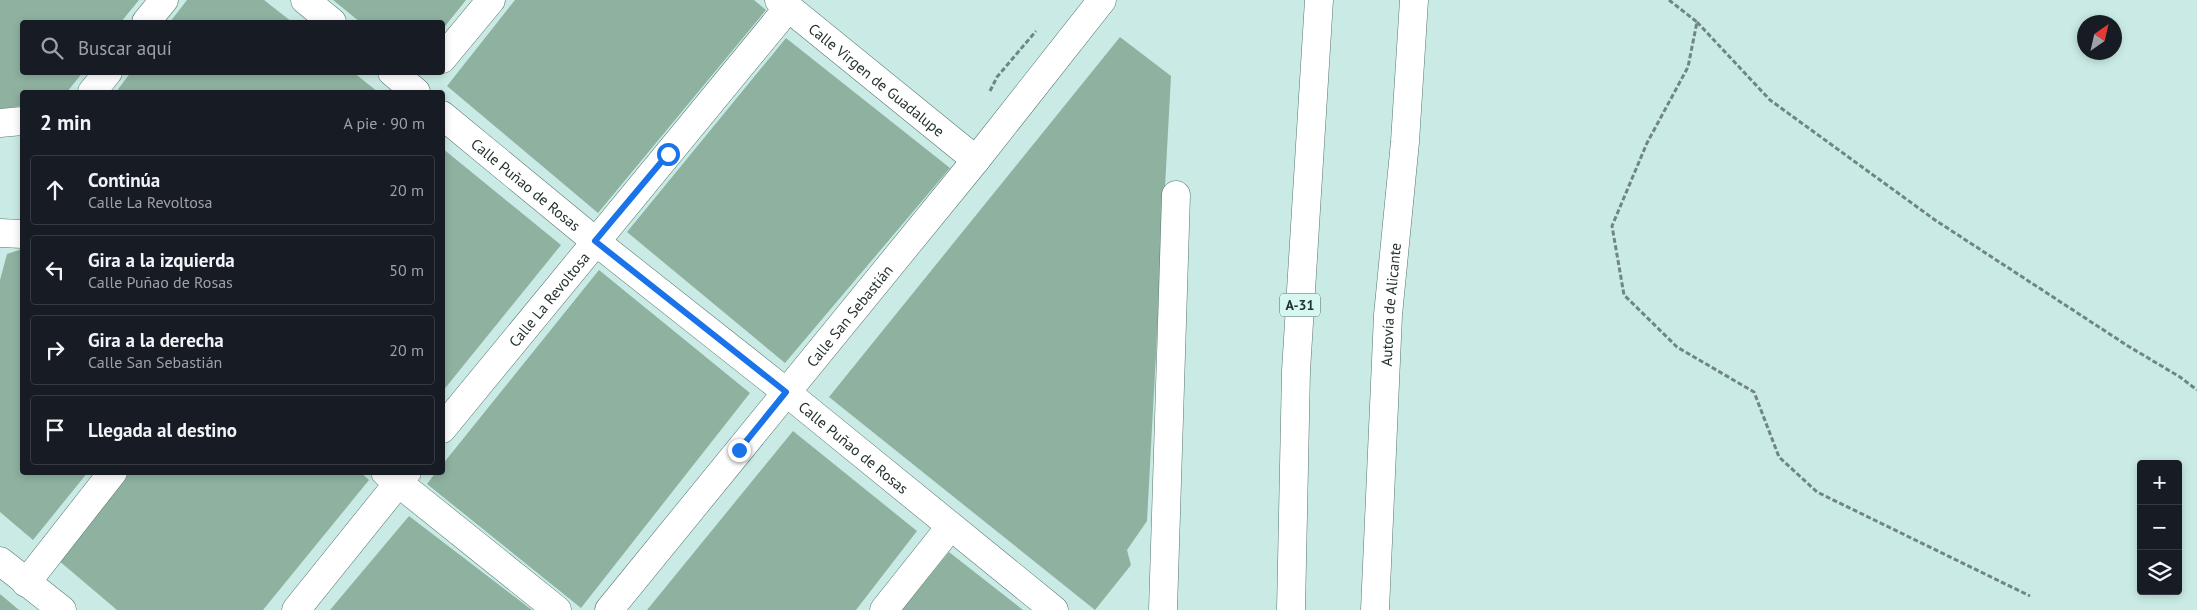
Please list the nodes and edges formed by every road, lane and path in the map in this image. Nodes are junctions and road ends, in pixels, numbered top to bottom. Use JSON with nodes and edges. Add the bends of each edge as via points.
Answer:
{"nodes":[{"id":1,"x":164,"y":0,"type":"edge"},
{"id":2,"x":305,"y":0,"type":"edge"},
{"id":3,"x":491,"y":0,"type":"edge"},
{"id":4,"x":1318,"y":0,"type":"edge"},
{"id":5,"x":1414,"y":0,"type":"edge"},
{"id":6,"x":1669,"y":0,"type":"edge"},
{"id":7,"x":783,"y":4,"type":"edge"},
{"id":8,"x":1094,"y":9,"type":"edge"},
{"id":9,"x":148,"y":20,"type":"edge"},
{"id":10,"x":330,"y":20,"type":"edge"},
{"id":11,"x":1695,"y":20,"type":"junction"},
{"id":12,"x":445,"y":55,"type":"edge"},
{"id":13,"x":106,"y":75,"type":"edge"},
{"id":14,"x":396,"y":75,"type":"edge"},
{"id":15,"x":430,"y":75,"type":"edge"},
{"id":16,"x":94,"y":90,"type":"edge"},
{"id":17,"x":414,"y":90,"type":"edge"},
{"id":18,"x":418,"y":90,"type":"edge"},
{"id":19,"x":445,"y":117,"type":"edge"},
{"id":20,"x":20,"y":121,"type":"edge"},
{"id":21,"x":0,"y":123,"type":"edge"},
{"id":22,"x":976,"y":160,"type":"junction"},
{"id":23,"x":1176,"y":195,"type":"dead end"},
{"id":24,"x":0,"y":233,"type":"edge"},
{"id":25,"x":20,"y":234,"type":"edge"},
{"id":26,"x":595,"y":241,"type":"junction"},
{"id":27,"x":2197,"y":390,"type":"edge"},
{"id":28,"x":786,"y":392,"type":"junction"},
{"id":29,"x":445,"y":425,"type":"edge"},
{"id":30,"x":111,"y":475,"type":"edge"},
{"id":31,"x":397,"y":476,"type":"edge"},
{"id":32,"x":950,"y":527,"type":"junction"},
{"id":33,"x":0,"y":561,"type":"edge"},
{"id":34,"x":26,"y":582,"type":"junction"},
{"id":35,"x":2030,"y":596,"type":"dead end"},
{"id":36,"x":59,"y":609,"type":"edge"},
{"id":37,"x":296,"y":610,"type":"edge"},
{"id":38,"x":557,"y":610,"type":"edge"},
{"id":39,"x":609,"y":610,"type":"edge"},
{"id":40,"x":884,"y":610,"type":"edge"},
{"id":41,"x":1054,"y":610,"type":"edge"},
{"id":42,"x":1163,"y":610,"type":"edge"},
{"id":43,"x":1291,"y":610,"type":"edge"},
{"id":44,"x":1376,"y":610,"type":"edge"}],
"edges":[{"from":1,"to":9,"type":"main road"},
{"from":2,"to":10,"type":"main road"},
{"from":3,"to":12,"type":"main road"},
{"from":4,"to":43,"type":"main road","number":"A-31","via":[[1296,371]]},
{"from":5,"to":44,"type":"main road","name":"Autovía de Alicante","via":[[1405,142],[1388,315]]},
{"from":6,"to":11,"type":"path"},
{"from":7,"to":22,"type":"main road","name":"Calle Virgen de Guadalupe"},
{"from":7,"to":26,"type":"main road","name":"Calle La Revoltosa"},
{"from":8,"to":22,"type":"main road","name":"Calle San Sebastián"},
{"from":11,"to":27,"type":"path","via":[[1770,100],[1936,220]]},
{"from":11,"to":35,"type":"path","via":[[1688,67],[1647,143],[1612,226],[1624,295],[1677,346],[1754,392],[1779,457],[1817,492]]},
{"from":13,"to":16,"type":"main road"},
{"from":14,"to":17,"type":"main road"},
{"from":15,"to":18,"type":"main road"},
{"from":19,"to":26,"type":"main road","name":"Calle Puñao de Rosas"},
{"from":20,"to":21,"type":"main road"},
{"from":22,"to":28,"type":"main road","name":"Calle San Sebastián"},
{"from":23,"to":42,"type":"main road"},
{"from":24,"to":25,"type":"main road"},
{"from":26,"to":28,"type":"main road","name":"Calle Puñao de Rosas"},
{"from":26,"to":29,"type":"main road","name":"Calle La Revoltosa"},
{"from":28,"to":32,"type":"main road","name":"Calle Puñao de Rosas"},
{"from":28,"to":39,"type":"main road","name":"Calle San Sebastián"},
{"from":30,"to":34,"type":"main road"},
{"from":31,"to":37,"type":"main road"},
{"from":31,"to":38,"type":"main road"},
{"from":32,"to":40,"type":"main road"},
{"from":32,"to":41,"type":"main road","name":"Calle Puñao de Rosas"},
{"from":33,"to":34,"type":"main road"},
{"from":34,"to":36,"type":"main road"}]}
